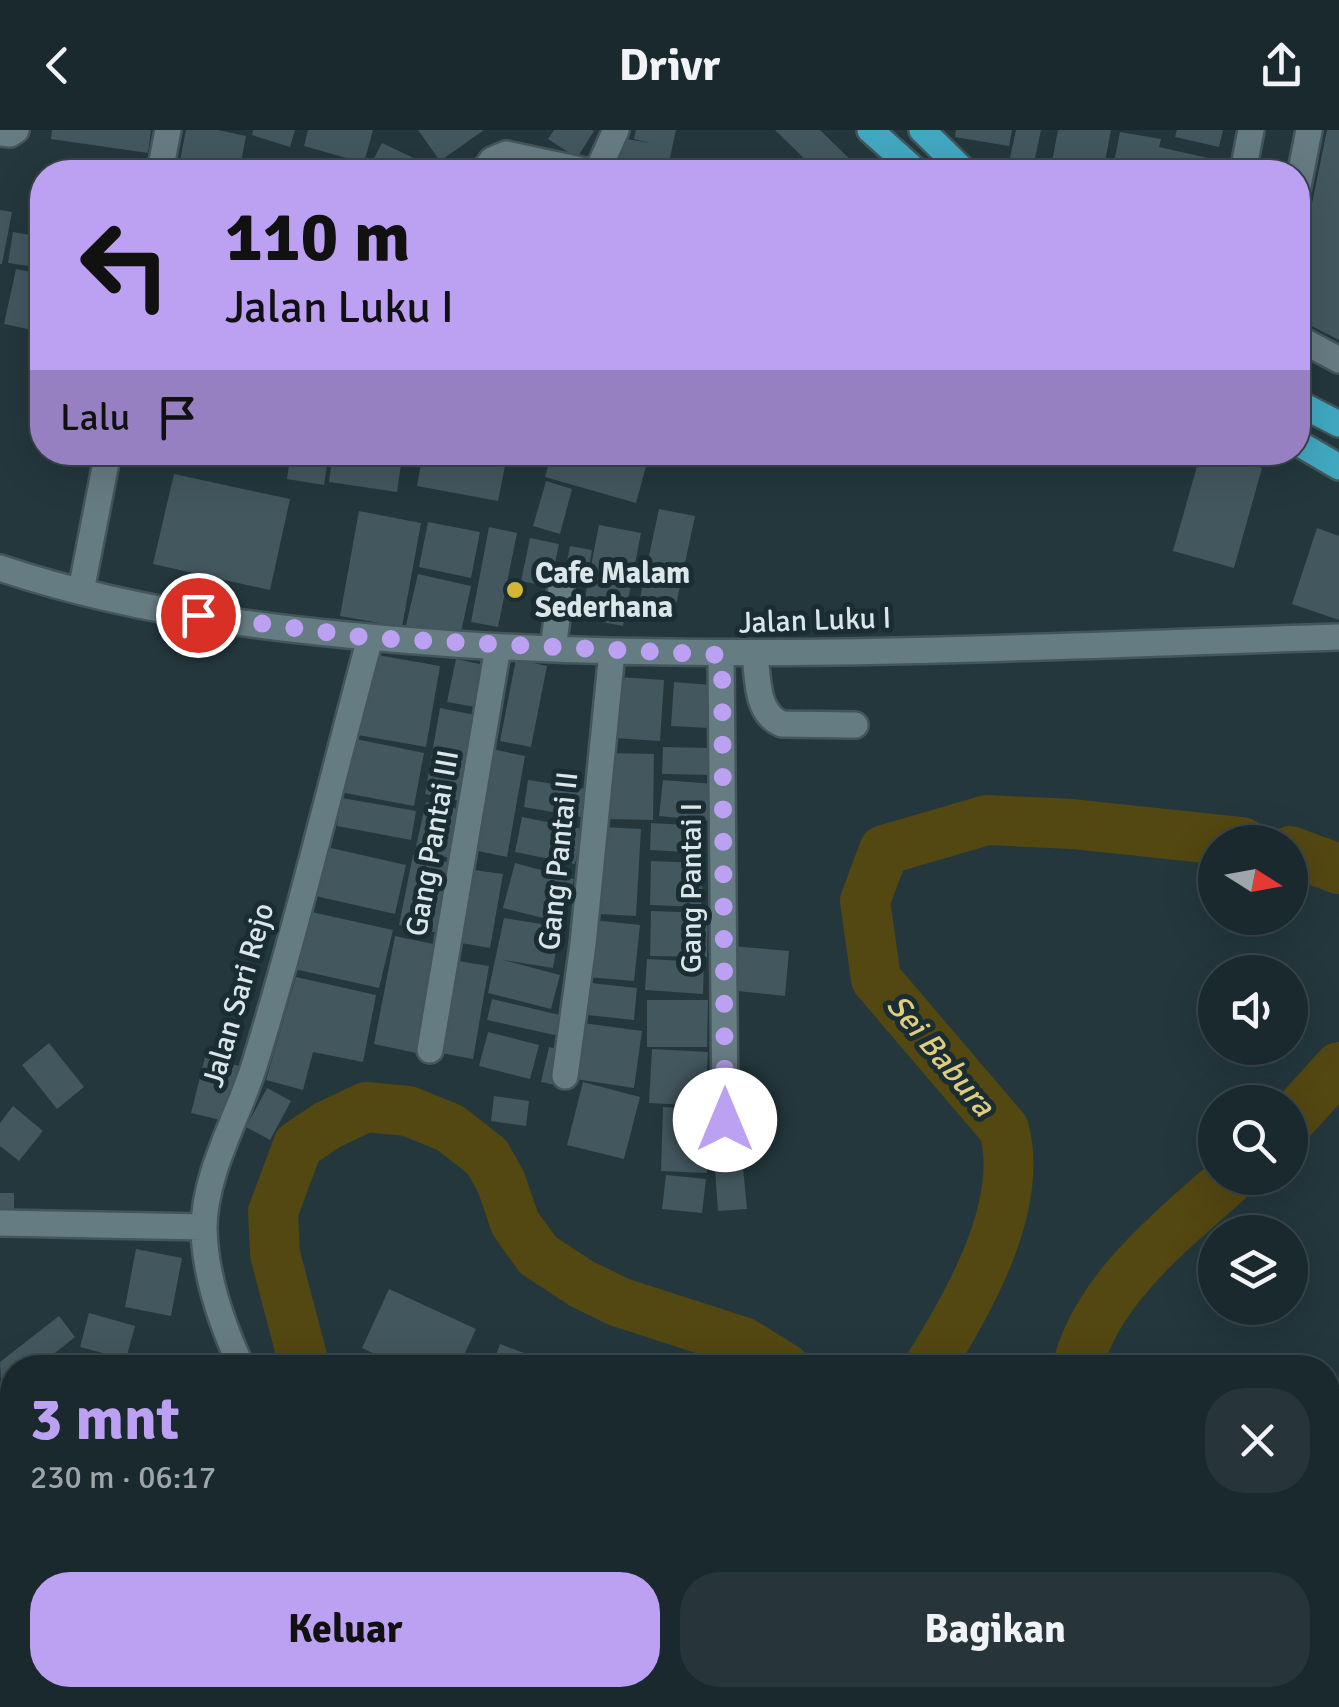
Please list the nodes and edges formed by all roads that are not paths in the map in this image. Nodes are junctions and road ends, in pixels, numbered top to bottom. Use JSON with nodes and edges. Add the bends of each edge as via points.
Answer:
{"nodes":[{"id":1,"x":16,"y":130,"type":"edge"},
{"id":2,"x":168,"y":130,"type":"edge"},
{"id":3,"x":616,"y":130,"type":"edge"},
{"id":4,"x":870,"y":130,"type":"edge"},
{"id":5,"x":922,"y":130,"type":"edge"},
{"id":6,"x":1251,"y":130,"type":"edge"},
{"id":7,"x":1309,"y":130,"type":"edge"},
{"id":8,"x":0,"y":132,"type":"edge"},
{"id":9,"x":162,"y":160,"type":"edge"},
{"id":10,"x":492,"y":160,"type":"edge"},
{"id":11,"x":535,"y":160,"type":"edge"},
{"id":12,"x":600,"y":160,"type":"edge"},
{"id":13,"x":904,"y":160,"type":"edge"},
{"id":14,"x":953,"y":160,"type":"edge"},
{"id":15,"x":1245,"y":160,"type":"edge"},
{"id":16,"x":1303,"y":160,"type":"edge"},
{"id":17,"x":1310,"y":344,"type":"edge"},
{"id":18,"x":1339,"y":360,"type":"edge"},
{"id":19,"x":1310,"y":409,"type":"edge"},
{"id":20,"x":1339,"y":424,"type":"edge"},
{"id":21,"x":1310,"y":449,"type":"edge"},
{"id":22,"x":105,"y":465,"type":"edge"},
{"id":23,"x":1339,"y":467,"type":"edge"},
{"id":24,"x":0,"y":568,"type":"edge"},
{"id":25,"x":561,"y":588,"type":"dead end"},
{"id":26,"x":81,"y":591,"type":"junction"},
{"id":27,"x":1339,"y":637,"type":"edge"},
{"id":28,"x":370,"y":638,"type":"junction"},
{"id":29,"x":498,"y":646,"type":"junction"},
{"id":30,"x":553,"y":648,"type":"junction"},
{"id":31,"x":612,"y":652,"type":"junction"},
{"id":32,"x":755,"y":654,"type":"junction"},
{"id":33,"x":722,"y":655,"type":"junction"},
{"id":34,"x":855,"y":725,"type":"dead end"},
{"id":35,"x":430,"y":1050,"type":"dead end"},
{"id":36,"x":565,"y":1076,"type":"dead end"},
{"id":37,"x":725,"y":1120,"type":"dead end"},
{"id":38,"x":0,"y":1222,"type":"edge"},
{"id":39,"x":204,"y":1227,"type":"junction"},
{"id":40,"x":237,"y":1355,"type":"edge"}],
"edges":[{"from":1,"to":8,"type":"street"},
{"from":2,"to":9,"type":"street"},
{"from":3,"to":12,"type":"street"},
{"from":4,"to":13,"type":"main road"},
{"from":5,"to":14,"type":"main road"},
{"from":6,"to":15,"type":"street"},
{"from":7,"to":16,"type":"street"},
{"from":10,"to":11,"type":"street","via":[[506,154]]},
{"from":17,"to":18,"type":"street"},
{"from":19,"to":20,"type":"main road"},
{"from":21,"to":23,"type":"main road"},
{"from":22,"to":26,"type":"street"},
{"from":24,"to":26,"type":"street","name":"Jalan Luku I"},
{"from":25,"to":30,"type":"street"},
{"from":26,"to":28,"type":"street","name":"Jalan Luku I","via":[[251,624]]},
{"from":27,"to":32,"type":"street","name":"Jalan Luku I"},
{"from":28,"to":29,"type":"street","name":"Jalan Luku I"},
{"from":28,"to":39,"type":"street","name":"Jalan Sari Rejo","via":[[257,1058],[216,1168]]},
{"from":29,"to":30,"type":"street","name":"Jalan Luku I"},
{"from":29,"to":35,"type":"street","name":"Gang Pantai III"},
{"from":30,"to":31,"type":"street","name":"Jalan Luku I"},
{"from":31,"to":33,"type":"street","name":"Jalan Luku I"},
{"from":31,"to":36,"type":"street","name":"Gang Pantai II"},
{"from":32,"to":33,"type":"street","name":"Jalan Luku I"},
{"from":32,"to":34,"type":"street","via":[[771,720]]},
{"from":33,"to":37,"type":"street","name":"Gang Pantai I"},
{"from":38,"to":39,"type":"street"},
{"from":39,"to":40,"type":"street","name":"Jalan Sari Rejo","via":[[216,1301]]}]}
